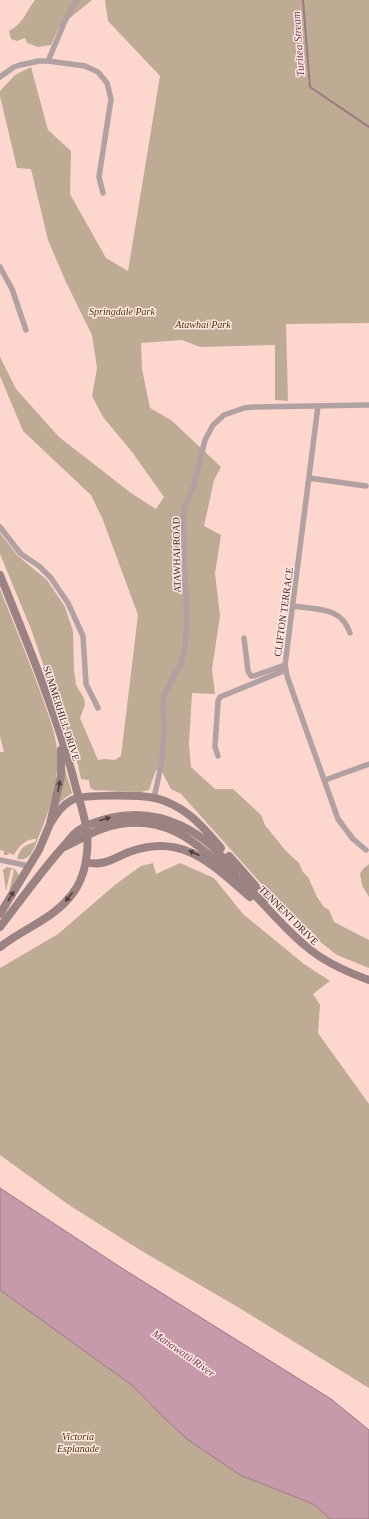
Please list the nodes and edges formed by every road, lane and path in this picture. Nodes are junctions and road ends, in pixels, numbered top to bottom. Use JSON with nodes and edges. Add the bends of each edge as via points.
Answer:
{"nodes":[{"id":1,"x":77,"y":0,"type":"edge"},
{"id":2,"x":48,"y":61,"type":"junction"},
{"id":3,"x":0,"y":77,"type":"edge"},
{"id":4,"x":103,"y":193,"type":"dead end"},
{"id":5,"x":0,"y":267,"type":"edge"},
{"id":6,"x":26,"y":330,"type":"dead end"},
{"id":7,"x":369,"y":405,"type":"edge"},
{"id":8,"x":318,"y":406,"type":"junction"},
{"id":9,"x":309,"y":478,"type":"junction"},
{"id":10,"x":366,"y":486,"type":"dead end"},
{"id":11,"x":0,"y":526,"type":"edge"},
{"id":12,"x":0,"y":575,"type":"edge"},
{"id":13,"x":293,"y":606,"type":"junction"},
{"id":14,"x":350,"y":633,"type":"dead end"},
{"id":15,"x":244,"y":638,"type":"dead end"},
{"id":16,"x":286,"y":667,"type":"junction"},
{"id":17,"x":98,"y":708,"type":"dead end"},
{"id":18,"x":60,"y":733,"type":"junction"},
{"id":19,"x":218,"y":756,"type":"dead end"},
{"id":20,"x":369,"y":764,"type":"edge"},
{"id":21,"x":325,"y":780,"type":"junction"},
{"id":22,"x":78,"y":798,"type":"junction"},
{"id":23,"x":154,"y":798,"type":"junction"},
{"id":24,"x":50,"y":824,"type":"junction"},
{"id":25,"x":366,"y":850,"type":"dead end"},
{"id":26,"x":86,"y":858,"type":"junction"},
{"id":27,"x":0,"y":860,"type":"edge"},
{"id":28,"x":29,"y":866,"type":"junction"},
{"id":29,"x":0,"y":914,"type":"edge"},
{"id":30,"x":279,"y":920,"type":"junction"},
{"id":31,"x":0,"y":927,"type":"edge"},
{"id":32,"x":0,"y":947,"type":"edge"},
{"id":33,"x":347,"y":973,"type":"junction"},
{"id":34,"x":369,"y":977,"type":"edge"},
{"id":35,"x":369,"y":980,"type":"edge"}],
"edges":[{"from":1,"to":2,"type":"street"},
{"from":2,"to":3,"type":"street","via":[[20,65]]},
{"from":2,"to":4,"type":"street","via":[[85,66],[98,72],[107,83],[111,98],[99,177]]},
{"from":5,"to":6,"type":"street","via":[[12,289]]},
{"from":7,"to":8,"type":"street","name":"ATAWHAI ROAD"},
{"from":8,"to":9,"type":"street","name":"CLIFTON TERRACE"},
{"from":8,"to":23,"type":"street","name":"ATAWHAI ROAD","via":[[252,407],[232,412],[224,415],[213,425],[205,440],[194,485],[182,519],[187,622],[185,646],[181,663],[164,695],[162,761]]},
{"from":9,"to":10,"type":"street"},
{"from":9,"to":13,"type":"street","name":"CLIFTON TERRACE"},
{"from":11,"to":17,"type":"street","via":[[21,554],[51,578],[68,603],[83,636],[86,684]]},
{"from":12,"to":18,"type":"main road","name":"SUMMERHILL DRIVE"},
{"from":13,"to":14,"type":"street","via":[[333,613],[342,618]]},
{"from":13,"to":16,"type":"street","name":"CLIFTON TERRACE"},
{"from":15,"to":16,"type":"street","via":[[248,671],[251,676]]},
{"from":16,"to":19,"type":"street","via":[[220,697],[215,747]]},
{"from":16,"to":21,"type":"street","name":"CLIFTON TERRACE"},
{"from":18,"to":22,"type":"main road","name":"SUMMERHILL DRIVE"},
{"from":24,"to":18,"type":"main road","one_way":true,"via":[[61,776]]},
{"from":20,"to":21,"type":"street"},
{"from":21,"to":25,"type":"street","name":"CLIFTON TERRACE","via":[[338,819],[353,839]]},
{"from":22,"to":23,"type":"main road"},
{"from":22,"to":24,"type":"main road","via":[[66,804]]},
{"from":22,"to":26,"type":"main road","name":"SUMMERHILL DRIVE","via":[[88,834]]},
{"from":23,"to":30,"type":"main road","via":[[179,808],[199,824],[254,884]]},
{"from":24,"to":28,"type":"main road"},
{"from":30,"to":26,"type":"main road","one_way":true,"via":[[209,861],[181,848],[143,848],[103,864],[95,864]]},
{"from":26,"to":32,"type":"main road","name":"SUMMERHILL DRIVE","one_way":true,"via":[[81,878],[73,893],[62,905],[48,918]]},
{"from":27,"to":28,"type":"street"},
{"from":29,"to":28,"type":"main road","one_way":true},
{"from":30,"to":31,"type":"main road","name":"TENNENT DRIVE","via":[[205,840],[179,824],[150,816],[126,815],[94,823],[74,835]]},
{"from":30,"to":33,"type":"main road","name":"TENNENT DRIVE","via":[[315,954]]},
{"from":33,"to":34,"type":"main road","name":"TENNENT DRIVE"},
{"from":33,"to":35,"type":"main road","name":"TENNENT DRIVE"}]}
